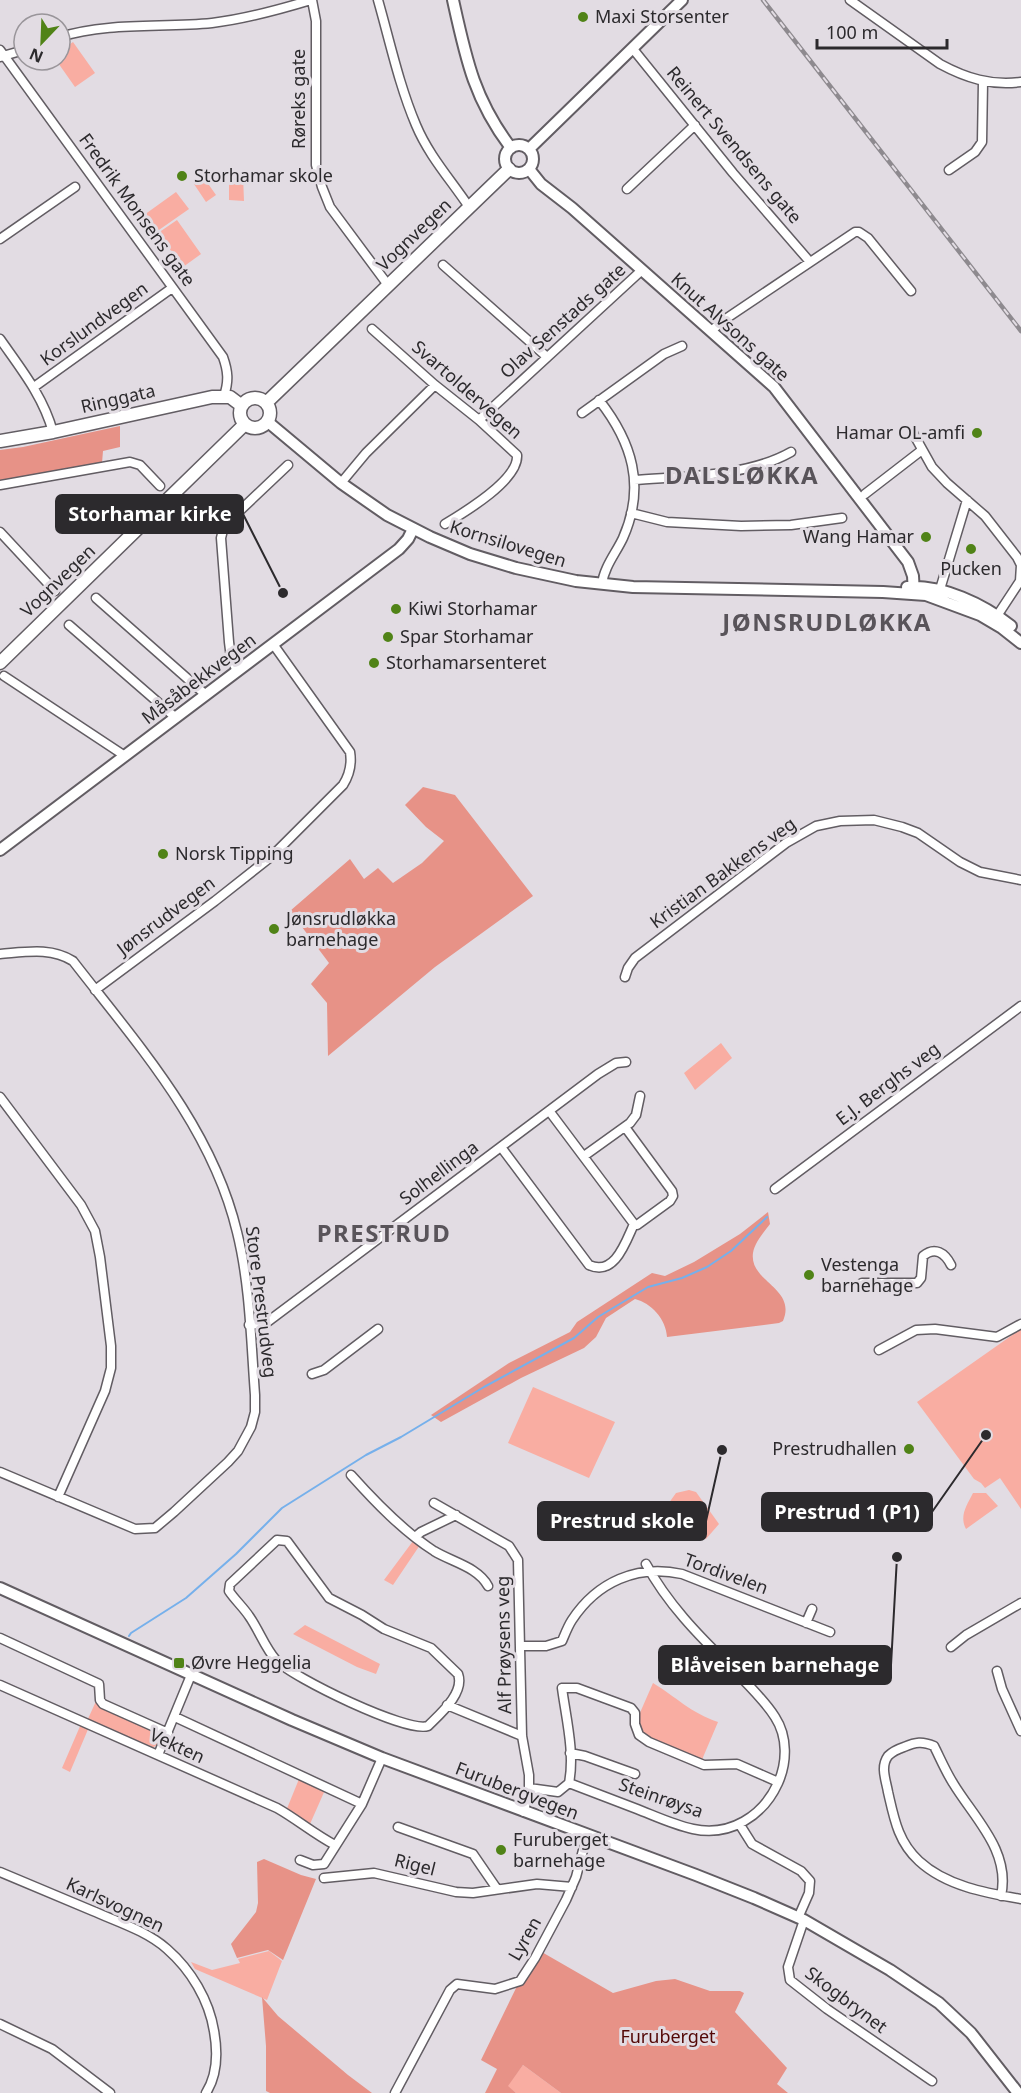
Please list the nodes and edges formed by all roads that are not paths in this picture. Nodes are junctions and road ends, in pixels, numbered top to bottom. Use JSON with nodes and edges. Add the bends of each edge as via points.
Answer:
{"nodes":[{"id":1,"x":312,"y":0,"type":"edge"},
{"id":2,"x":378,"y":0,"type":"edge"},
{"id":3,"x":453,"y":0,"type":"edge"},
{"id":4,"x":682,"y":0,"type":"edge"},
{"id":5,"x":850,"y":0,"type":"edge"},
{"id":6,"x":72,"y":35,"type":"edge"},
{"id":7,"x":633,"y":49,"type":"junction"},
{"id":8,"x":1,"y":54,"type":"edge"},
{"id":9,"x":983,"y":82,"type":"junction"},
{"id":10,"x":1021,"y":82,"type":"edge"},
{"id":11,"x":694,"y":125,"type":"junction"},
{"id":12,"x":511,"y":148,"type":"junction"},
{"id":13,"x":529,"y":149,"type":"junction"},
{"id":14,"x":509,"y":169,"type":"junction"},
{"id":15,"x":529,"y":169,"type":"junction"},
{"id":16,"x":949,"y":170,"type":"dead end"},
{"id":17,"x":75,"y":187,"type":"dead end"},
{"id":18,"x":627,"y":189,"type":"dead end"},
{"id":19,"x":470,"y":207,"type":"junction"},
{"id":20,"x":0,"y":239,"type":"edge"},
{"id":21,"x":810,"y":262,"type":"junction"},
{"id":22,"x":443,"y":265,"type":"dead end"},
{"id":23,"x":642,"y":270,"type":"junction"},
{"id":24,"x":388,"y":285,"type":"junction"},
{"id":25,"x":172,"y":288,"type":"junction"},
{"id":26,"x":911,"y":291,"type":"dead end"},
{"id":27,"x":372,"y":329,"type":"dead end"},
{"id":28,"x":711,"y":331,"type":"junction"},
{"id":29,"x":0,"y":339,"type":"edge"},
{"id":30,"x":682,"y":346,"type":"dead end"},
{"id":31,"x":547,"y":357,"type":"junction"},
{"id":32,"x":435,"y":385,"type":"junction"},
{"id":33,"x":34,"y":387,"type":"junction"},
{"id":34,"x":224,"y":396,"type":"junction"},
{"id":35,"x":599,"y":400,"type":"junction"},
{"id":36,"x":266,"y":403,"type":"junction"},
{"id":37,"x":242,"y":406,"type":"junction"},
{"id":38,"x":582,"y":412,"type":"dead end"},
{"id":39,"x":479,"y":420,"type":"junction"},
{"id":40,"x":268,"y":422,"type":"junction"},
{"id":41,"x":245,"y":424,"type":"junction"},
{"id":42,"x":53,"y":432,"type":"junction"},
{"id":43,"x":913,"y":433,"type":"dead end"},
{"id":44,"x":0,"y":441,"type":"edge"},
{"id":45,"x":922,"y":450,"type":"junction"},
{"id":46,"x":792,"y":452,"type":"dead end"},
{"id":47,"x":288,"y":465,"type":"dead end"},
{"id":48,"x":634,"y":480,"type":"junction"},
{"id":49,"x":341,"y":483,"type":"junction"},
{"id":50,"x":0,"y":485,"type":"edge"},
{"id":51,"x":160,"y":486,"type":"dead end"},
{"id":52,"x":865,"y":494,"type":"dead end"},
{"id":53,"x":967,"y":500,"type":"junction"},
{"id":54,"x":631,"y":513,"type":"junction"},
{"id":55,"x":842,"y":518,"type":"dead end"},
{"id":56,"x":446,"y":524,"type":"dead end"},
{"id":57,"x":413,"y":529,"type":"junction"},
{"id":58,"x":0,"y":532,"type":"edge"},
{"id":59,"x":602,"y":584,"type":"junction"},
{"id":60,"x":941,"y":586,"type":"dead end"},
{"id":61,"x":914,"y":590,"type":"junction"},
{"id":62,"x":55,"y":591,"type":"dead end"},
{"id":63,"x":96,"y":598,"type":"dead end"},
{"id":64,"x":995,"y":619,"type":"junction"},
{"id":65,"x":69,"y":625,"type":"dead end"},
{"id":66,"x":1021,"y":634,"type":"edge"},
{"id":67,"x":1021,"y":643,"type":"edge"},
{"id":68,"x":273,"y":644,"type":"junction"},
{"id":69,"x":2,"y":669,"type":"edge"},
{"id":70,"x":237,"y":671,"type":"junction"},
{"id":71,"x":206,"y":695,"type":"junction"},
{"id":72,"x":176,"y":718,"type":"junction"},
{"id":73,"x":125,"y":756,"type":"junction"},
{"id":74,"x":0,"y":850,"type":"edge"},
{"id":75,"x":1021,"y":880,"type":"edge"},
{"id":76,"x":0,"y":954,"type":"edge"},
{"id":77,"x":625,"y":977,"type":"dead end"},
{"id":78,"x":95,"y":990,"type":"junction"},
{"id":79,"x":1021,"y":1006,"type":"edge"},
{"id":80,"x":626,"y":1062,"type":"dead end"},
{"id":81,"x":640,"y":1096,"type":"dead end"},
{"id":82,"x":0,"y":1097,"type":"edge"},
{"id":83,"x":550,"y":1112,"type":"junction"},
{"id":84,"x":625,"y":1127,"type":"junction"},
{"id":85,"x":501,"y":1148,"type":"junction"},
{"id":86,"x":584,"y":1156,"type":"junction"},
{"id":87,"x":775,"y":1189,"type":"dead end"},
{"id":88,"x":634,"y":1224,"type":"junction"},
{"id":89,"x":951,"y":1265,"type":"dead end"},
{"id":90,"x":862,"y":1283,"type":"dead end"},
{"id":91,"x":1021,"y":1324,"type":"edge"},
{"id":92,"x":249,"y":1325,"type":"junction"},
{"id":93,"x":378,"y":1329,"type":"dead end"},
{"id":94,"x":879,"y":1350,"type":"dead end"},
{"id":95,"x":312,"y":1374,"type":"dead end"},
{"id":96,"x":0,"y":1472,"type":"edge"},
{"id":97,"x":351,"y":1475,"type":"dead end"},
{"id":98,"x":58,"y":1497,"type":"junction"},
{"id":99,"x":434,"y":1503,"type":"dead end"},
{"id":100,"x":456,"y":1515,"type":"junction"},
{"id":101,"x":416,"y":1537,"type":"junction"},
{"id":102,"x":648,"y":1567,"type":"junction"},
{"id":103,"x":488,"y":1586,"type":"dead end"},
{"id":104,"x":0,"y":1588,"type":"edge"},
{"id":105,"x":1021,"y":1603,"type":"edge"},
{"id":106,"x":812,"y":1609,"type":"dead end"},
{"id":107,"x":806,"y":1623,"type":"junction"},
{"id":108,"x":830,"y":1632,"type":"dead end"},
{"id":109,"x":0,"y":1638,"type":"edge"},
{"id":110,"x":520,"y":1646,"type":"junction"},
{"id":111,"x":951,"y":1647,"type":"dead end"},
{"id":112,"x":997,"y":1671,"type":"dead end"},
{"id":113,"x":191,"y":1675,"type":"junction"},
{"id":114,"x":0,"y":1685,"type":"edge"},
{"id":115,"x":447,"y":1705,"type":"junction"},
{"id":116,"x":175,"y":1717,"type":"junction"},
{"id":117,"x":1021,"y":1731,"type":"edge"},
{"id":118,"x":168,"y":1733,"type":"junction"},
{"id":119,"x":522,"y":1736,"type":"junction"},
{"id":120,"x":570,"y":1753,"type":"junction"},
{"id":121,"x":158,"y":1755,"type":"junction"},
{"id":122,"x":382,"y":1758,"type":"junction"},
{"id":123,"x":635,"y":1774,"type":"dead end"},
{"id":124,"x":778,"y":1782,"type":"junction"},
{"id":125,"x":569,"y":1783,"type":"junction"},
{"id":126,"x":529,"y":1788,"type":"junction"},
{"id":127,"x":362,"y":1804,"type":"junction"},
{"id":128,"x":524,"y":1812,"type":"junction"},
{"id":129,"x":740,"y":1825,"type":"junction"},
{"id":130,"x":399,"y":1827,"type":"dead end"},
{"id":131,"x":587,"y":1835,"type":"junction"},
{"id":132,"x":335,"y":1845,"type":"junction"},
{"id":133,"x":300,"y":1860,"type":"dead end"},
{"id":134,"x":0,"y":1872,"type":"edge"},
{"id":135,"x":324,"y":1878,"type":"dead end"},
{"id":136,"x":572,"y":1887,"type":"junction"},
{"id":137,"x":497,"y":1889,"type":"junction"},
{"id":138,"x":1002,"y":1896,"type":"junction"},
{"id":139,"x":1021,"y":1899,"type":"edge"},
{"id":140,"x":801,"y":1919,"type":"junction"},
{"id":141,"x":0,"y":2024,"type":"edge"},
{"id":142,"x":932,"y":2081,"type":"dead end"},
{"id":143,"x":110,"y":2093,"type":"edge"},
{"id":144,"x":206,"y":2093,"type":"edge"},
{"id":145,"x":394,"y":2093,"type":"edge"},
{"id":146,"x":1018,"y":2093,"type":"edge"}],
"edges":[{"from":1,"to":6,"type":"street","via":[[244,19],[116,27]]},
{"from":1,"to":24,"type":"street","name":"Røreks gate","via":[[316,21],[316,165],[330,207]]},
{"from":2,"to":19,"type":"street","via":[[416,125]]},
{"from":3,"to":12,"type":"main road","via":[[480,99]]},
{"from":4,"to":7,"type":"main road"},
{"from":5,"to":9,"type":"street","via":[[940,64]]},
{"from":7,"to":11,"type":"street","name":"Reinert Svendsens gate"},
{"from":7,"to":13,"type":"main road"},
{"from":8,"to":25,"type":"street","name":"Fredrik Monsens gate"},
{"from":9,"to":10,"type":"street"},
{"from":9,"to":16,"type":"street","via":[[982,142],[975,152]]},
{"from":11,"to":18,"type":"street"},
{"from":11,"to":21,"type":"street","name":"Reinert Svendsens gate"},
{"from":12,"to":13,"type":"main road","via":[[522,145]]},
{"from":12,"to":14,"type":"main road","via":[[505,160]]},
{"from":13,"to":15,"type":"main road","via":[[533,157]]},
{"from":14,"to":15,"type":"main road","via":[[517,173]]},
{"from":14,"to":19,"type":"main road","name":"Vognvegen"},
{"from":15,"to":23,"type":"main road","name":"Knut Alvsons gate","via":[[541,184]]},
{"from":17,"to":20,"type":"street"},
{"from":19,"to":24,"type":"main road","name":"Vognvegen"},
{"from":21,"to":26,"type":"street","via":[[859,232]]},
{"from":21,"to":28,"type":"street"},
{"from":22,"to":31,"type":"street"},
{"from":23,"to":28,"type":"main road","name":"Knut Alvsons gate"},
{"from":23,"to":31,"type":"street","name":"Olav Senstads gate"},
{"from":24,"to":36,"type":"main road","name":"Vognvegen"},
{"from":25,"to":33,"type":"street","name":"Korslundvegen"},
{"from":25,"to":34,"type":"street","name":"Fredrik Monsens gate","via":[[223,357],[228,370]]},
{"from":27,"to":32,"type":"street","name":"Svartoldervegen"},
{"from":28,"to":61,"type":"main road","name":"Knut Alvsons gate","via":[[781,395],[908,562]]},
{"from":29,"to":33,"type":"street"},
{"from":30,"to":35,"type":"street","via":[[664,354]]},
{"from":31,"to":39,"type":"street","name":"Olav Senstads gate"},
{"from":32,"to":39,"type":"street","name":"Svartoldervegen"},
{"from":32,"to":49,"type":"street"},
{"from":33,"to":42,"type":"street"},
{"from":34,"to":37,"type":"main road"},
{"from":34,"to":42,"type":"main road","name":"Ringgata"},
{"from":35,"to":38,"type":"street"},
{"from":35,"to":48,"type":"street","via":[[626,441]]},
{"from":36,"to":37,"type":"main road","via":[[252,398]]},
{"from":36,"to":40,"type":"main road","via":[[270,411]]},
{"from":37,"to":41,"type":"main road","via":[[240,413]]},
{"from":39,"to":56,"type":"street","name":"Svartoldervegen","via":[[516,455],[517,461],[506,479],[486,497]]},
{"from":40,"to":41,"type":"main road","via":[[258,428]]},
{"from":40,"to":49,"type":"main road","name":"Kornsilovegen"},
{"from":41,"to":69,"type":"main road","name":"Vognvegen"},
{"from":42,"to":44,"type":"main road","name":"Ringgata"},
{"from":43,"to":45,"type":"street"},
{"from":45,"to":52,"type":"street"},
{"from":45,"to":53,"type":"street","via":[[946,483]]},
{"from":46,"to":48,"type":"street","via":[[747,468]]},
{"from":47,"to":70,"type":"street","via":[[229,521],[221,538],[229,642]]},
{"from":48,"to":54,"type":"street"},
{"from":49,"to":57,"type":"main road","name":"Kornsilovegen"},
{"from":50,"to":51,"type":"street","via":[[130,462],[140,465]]},
{"from":53,"to":60,"type":"street"},
{"from":53,"to":64,"type":"street","via":[[985,516],[1021,565],[1020,581]]},
{"from":54,"to":55,"type":"street","via":[[667,522],[738,526],[791,525]]},
{"from":54,"to":59,"type":"street"},
{"from":57,"to":59,"type":"main road","name":"Kornsilovegen","via":[[507,565]]},
{"from":57,"to":68,"type":"main road","name":"Måsåbekkvegen","via":[[399,549]]},
{"from":58,"to":62,"type":"street"},
{"from":59,"to":61,"type":"main road","name":"Kornsilovegen"},
{"from":61,"to":64,"type":"main road","name":"Kornsilovegen","via":[[940,590],[976,604]]},
{"from":63,"to":71,"type":"street"},
{"from":64,"to":66,"type":"main road","name":"Kornsilovegen"},
{"from":64,"to":67,"type":"main road","name":"Kornsilovegen"},
{"from":65,"to":72,"type":"street"},
{"from":68,"to":70,"type":"main road","name":"Måsåbekkvegen"},
{"from":68,"to":78,"type":"street","name":"Jønsrudvegen","via":[[350,752],[347,778],[272,856]]},
{"from":69,"to":73,"type":"street"},
{"from":70,"to":71,"type":"main road","name":"Måsåbekkvegen"},
{"from":71,"to":72,"type":"main road","name":"Måsåbekkvegen"},
{"from":72,"to":73,"type":"main road","name":"Måsåbekkvegen"},
{"from":73,"to":74,"type":"main road","name":"Måsåbekkvegen"},
{"from":75,"to":77,"type":"street","name":"Kristian Bakkens veg","via":[[981,872],[918,833],[887,822],[850,819],[816,826],[786,843],[635,958]]},
{"from":76,"to":78,"type":"street","name":"Store Prestrudveg","via":[[62,954],[73,961]]},
{"from":78,"to":92,"type":"street","name":"Store Prestrudveg","via":[[184,1110],[218,1171],[238,1232]]},
{"from":79,"to":87,"type":"street","name":"E.J. Berghs veg"},
{"from":80,"to":83,"type":"street","name":"Solhellinga","via":[[607,1068]]},
{"from":81,"to":84,"type":"street","via":[[636,1115]]},
{"from":82,"to":98,"type":"street","via":[[81,1205],[98,1239],[111,1346],[110,1377]]},
{"from":83,"to":85,"type":"street","name":"Solhellinga"},
{"from":83,"to":86,"type":"street"},
{"from":84,"to":86,"type":"street"},
{"from":84,"to":88,"type":"street","via":[[673,1196]]},
{"from":85,"to":88,"type":"street","name":"Solhellinga","via":[[590,1266],[602,1268],[614,1261]]},
{"from":85,"to":92,"type":"street","name":"Solhellinga","via":[[266,1323]]},
{"from":86,"to":88,"type":"street"},
{"from":89,"to":90,"type":"street","via":[[944,1253],[929,1252],[923,1256],[917,1283]]},
{"from":91,"to":94,"type":"street","via":[[997,1337],[916,1330]]},
{"from":92,"to":98,"type":"street","name":"Store Prestrudveg","via":[[255,1395],[251,1427],[238,1451],[174,1512],[155,1528],[135,1528]]},
{"from":93,"to":95,"type":"street","via":[[324,1370]]},
{"from":96,"to":98,"type":"street","name":"Store Prestrudveg"},
{"from":97,"to":101,"type":"street","name":"Alf Prøysens veg","via":[[381,1508]]},
{"from":99,"to":100,"type":"street","name":"Alf Prøysens veg"},
{"from":100,"to":101,"type":"street"},
{"from":100,"to":110,"type":"street","name":"Alf Prøysens veg","via":[[509,1546],[518,1560]]},
{"from":101,"to":103,"type":"street","name":"Alf Prøysens veg","via":[[481,1576]]},
{"from":102,"to":107,"type":"street","name":"Tordivelen","via":[[682,1574]]},
{"from":102,"to":110,"type":"street","name":"Tordivelen","via":[[597,1591],[571,1621],[562,1641],[546,1646]]},
{"from":102,"to":124,"type":"street","name":"Steinrøysa","via":[[687,1623],[775,1717],[784,1746]]},
{"from":104,"to":113,"type":"main road","name":"Furubergvegen"},
{"from":105,"to":111,"type":"street"},
{"from":106,"to":107,"type":"street"},
{"from":107,"to":108,"type":"street","name":"Tordivelen"},
{"from":109,"to":118,"type":"street","via":[[99,1684],[103,1704]]},
{"from":110,"to":119,"type":"street","name":"Alf Prøysens veg"},
{"from":112,"to":117,"type":"street"},
{"from":113,"to":116,"type":"street"},
{"from":113,"to":122,"type":"main road","name":"Furubergvegen"},
{"from":114,"to":121,"type":"street","name":"Vekten"},
{"from":115,"to":115,"type":"street","via":[[460,1680],[448,1663],[431,1648],[384,1629],[329,1598],[287,1541],[277,1540],[230,1584],[229,1591],[275,1659],[312,1685],[423,1728]]},
{"from":115,"to":119,"type":"street","name":"Alf Prøysens veg"},
{"from":116,"to":118,"type":"street"},
{"from":116,"to":127,"type":"street"},
{"from":118,"to":121,"type":"street"},
{"from":119,"to":126,"type":"street","name":"Alf Prøysens veg"},
{"from":120,"to":123,"type":"street"},
{"from":120,"to":124,"type":"street","via":[[562,1688],[577,1688],[631,1708],[639,1735],[693,1761],[711,1766],[737,1764]]},
{"from":120,"to":125,"type":"street"},
{"from":121,"to":132,"type":"street","name":"Vekten","via":[[277,1808]]},
{"from":122,"to":127,"type":"street"},
{"from":122,"to":128,"type":"main road","name":"Furubergvegen"},
{"from":124,"to":129,"type":"street","name":"Steinrøysa","via":[[769,1801]]},
{"from":125,"to":126,"type":"street","via":[[558,1792]]},
{"from":125,"to":129,"type":"street","name":"Steinrøysa","via":[[691,1829],[714,1831]]},
{"from":126,"to":128,"type":"street","name":"Alf Prøysens veg"},
{"from":127,"to":132,"type":"street"},
{"from":128,"to":131,"type":"main road","name":"Furubergvegen"},
{"from":129,"to":140,"type":"street","name":"Skogbrynet","via":[[752,1844],[801,1871],[810,1881]]},
{"from":130,"to":137,"type":"street","name":"Rigel","via":[[473,1854]]},
{"from":131,"to":136,"type":"street","name":"Lyren"},
{"from":131,"to":140,"type":"main road","name":"Furubergvegen"},
{"from":132,"to":133,"type":"street","via":[[324,1864]]},
{"from":134,"to":144,"type":"street","name":"Karlsvognen","via":[[133,1929],[165,1947],[178,1960],[204,1998],[214,2027],[216,2065]]},
{"from":135,"to":137,"type":"street","name":"Rigel","via":[[374,1873],[456,1892]]},
{"from":136,"to":137,"type":"street","name":"Rigel","via":[[537,1884]]},
{"from":136,"to":145,"type":"street","name":"Lyren","via":[[520,1981],[495,1989],[457,1984],[450,1990]]},
{"from":138,"to":138,"type":"street","via":[[952,1882],[919,1861],[902,1839],[884,1767],[887,1758],[898,1749],[916,1742],[934,1746],[996,1848],[1003,1877]]},
{"from":138,"to":139,"type":"street"},
{"from":140,"to":142,"type":"street","name":"Skogbrynet","via":[[788,1967],[790,1980]]},
{"from":140,"to":146,"type":"main road","name":"Furubergvegen","via":[[939,2003],[971,2033]]},
{"from":141,"to":143,"type":"street","via":[[52,2049]]}]}
